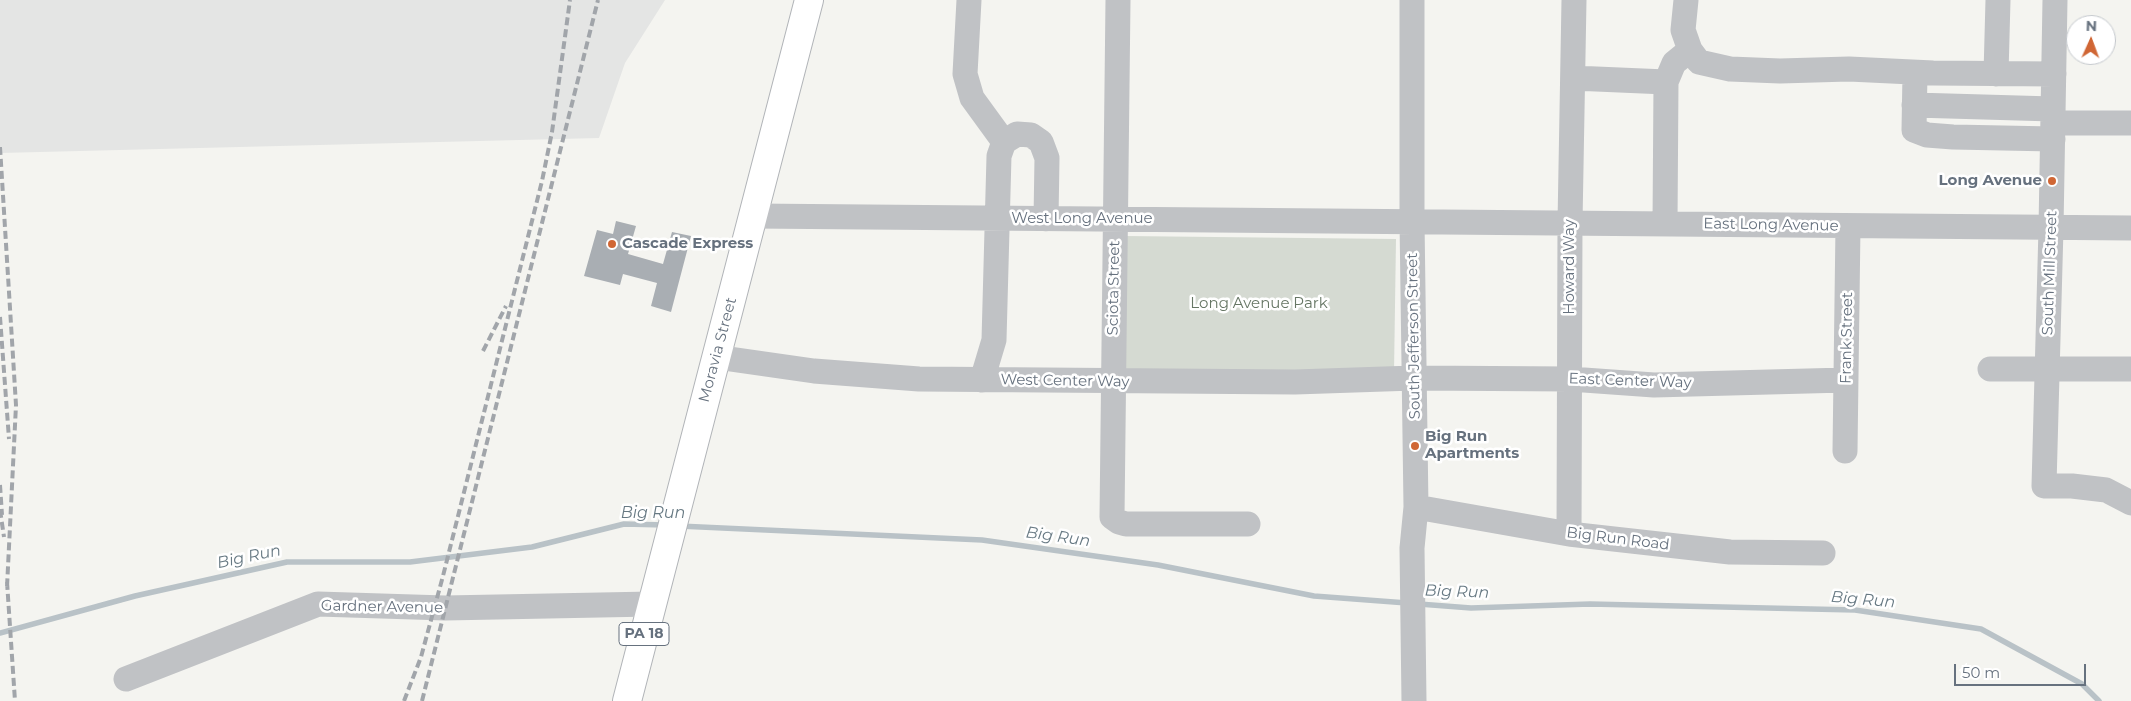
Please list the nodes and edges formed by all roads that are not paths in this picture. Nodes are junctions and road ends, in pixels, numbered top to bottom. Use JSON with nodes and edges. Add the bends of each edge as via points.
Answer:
{"nodes":[{"id":1,"x":809,"y":0,"type":"edge"},
{"id":2,"x":969,"y":0,"type":"edge"},
{"id":3,"x":1118,"y":0,"type":"edge"},
{"id":4,"x":1412,"y":0,"type":"edge"},
{"id":5,"x":1574,"y":0,"type":"edge"},
{"id":6,"x":1686,"y":0,"type":"edge"},
{"id":7,"x":1998,"y":0,"type":"edge"},
{"id":8,"x":2055,"y":0,"type":"edge"},
{"id":9,"x":1690,"y":50,"type":"junction"},
{"id":10,"x":1915,"y":73,"type":"junction"},
{"id":11,"x":1996,"y":74,"type":"junction"},
{"id":12,"x":2054,"y":74,"type":"junction"},
{"id":13,"x":1573,"y":78,"type":"junction"},
{"id":14,"x":1666,"y":82,"type":"junction"},
{"id":15,"x":1914,"y":105,"type":"junction"},
{"id":16,"x":2131,"y":123,"type":"edge"},
{"id":17,"x":2053,"y":124,"type":"junction"},
{"id":18,"x":1004,"y":142,"type":"junction"},
{"id":19,"x":753,"y":216,"type":"junction"},
{"id":20,"x":998,"y":219,"type":"junction"},
{"id":21,"x":1046,"y":219,"type":"junction"},
{"id":22,"x":1114,"y":220,"type":"junction"},
{"id":23,"x":1412,"y":221,"type":"junction"},
{"id":24,"x":1570,"y":223,"type":"junction"},
{"id":25,"x":1664,"y":224,"type":"junction"},
{"id":26,"x":1848,"y":226,"type":"junction"},
{"id":27,"x":2052,"y":228,"type":"junction"},
{"id":28,"x":2131,"y":228,"type":"edge"},
{"id":29,"x":716,"y":357,"type":"junction"},
{"id":30,"x":1990,"y":369,"type":"dead end"},
{"id":31,"x":2046,"y":369,"type":"junction"},
{"id":32,"x":2131,"y":369,"type":"edge"},
{"id":33,"x":1414,"y":378,"type":"junction"},
{"id":34,"x":982,"y":380,"type":"junction"},
{"id":35,"x":1570,"y":380,"type":"junction"},
{"id":36,"x":1846,"y":380,"type":"junction"},
{"id":37,"x":1112,"y":382,"type":"junction"},
{"id":38,"x":1845,"y":451,"type":"dead end"},
{"id":39,"x":2131,"y":503,"type":"edge"},
{"id":40,"x":1416,"y":507,"type":"junction"},
{"id":41,"x":1248,"y":524,"type":"dead end"},
{"id":42,"x":1569,"y":534,"type":"junction"},
{"id":43,"x":1823,"y":553,"type":"dead end"},
{"id":44,"x":652,"y":604,"type":"junction"},
{"id":45,"x":126,"y":679,"type":"dead end"},
{"id":46,"x":627,"y":701,"type":"edge"},
{"id":47,"x":1414,"y":701,"type":"edge"}],
"edges":[{"from":1,"to":19,"type":"main road","name":"Moravia Street","number":"PA 18"},
{"from":2,"to":18,"type":"street","via":[[964,74],[972,98]]},
{"from":3,"to":22,"type":"street","name":"Sciota Street"},
{"from":4,"to":23,"type":"street","name":"South Jefferson Street"},
{"from":5,"to":13,"type":"street","name":"Howard Way"},
{"from":6,"to":9,"type":"street","via":[[1683,30]]},
{"from":7,"to":11,"type":"street"},
{"from":8,"to":12,"type":"street","name":"South Mill Street"},
{"from":9,"to":10,"type":"street","via":[[1700,62],[1730,69]]},
{"from":9,"to":14,"type":"street","via":[[1674,63]]},
{"from":10,"to":11,"type":"street"},
{"from":10,"to":15,"type":"street"},
{"from":11,"to":12,"type":"street"},
{"from":12,"to":17,"type":"street","name":"South Mill Street"},
{"from":13,"to":14,"type":"street"},
{"from":13,"to":24,"type":"street","name":"Howard Way"},
{"from":14,"to":25,"type":"street"},
{"from":15,"to":17,"type":"street"},
{"from":15,"to":17,"type":"street","via":[[1914,130],[1927,135],[1953,137]]},
{"from":16,"to":17,"type":"street"},
{"from":17,"to":27,"type":"street","name":"South Mill Street"},
{"from":18,"to":20,"type":"street","via":[[999,156]]},
{"from":18,"to":21,"type":"street","via":[[1017,134],[1031,135],[1041,142],[1047,158]]},
{"from":19,"to":20,"type":"street","name":"West Long Avenue"},
{"from":19,"to":29,"type":"main road","name":"Moravia Street","number":"PA 18"},
{"from":20,"to":21,"type":"street","name":"West Long Avenue"},
{"from":20,"to":34,"type":"street","via":[[994,340]]},
{"from":21,"to":22,"type":"street","name":"West Long Avenue"},
{"from":22,"to":23,"type":"street","name":"West Long Avenue"},
{"from":22,"to":37,"type":"street","name":"Sciota Street"},
{"from":23,"to":24,"type":"street","name":"East Long Avenue"},
{"from":23,"to":33,"type":"street","name":"South Jefferson Street"},
{"from":24,"to":25,"type":"street","name":"East Long Avenue"},
{"from":24,"to":35,"type":"street","name":"Howard Way"},
{"from":25,"to":26,"type":"street","name":"East Long Avenue"},
{"from":26,"to":27,"type":"street","name":"East Long Avenue"},
{"from":26,"to":36,"type":"street","name":"Frank Street"},
{"from":27,"to":28,"type":"street","name":"East Long Avenue"},
{"from":27,"to":31,"type":"street","name":"South Mill Street"},
{"from":29,"to":34,"type":"street","name":"West Center Way","via":[[865,376]]},
{"from":29,"to":44,"type":"main road","name":"Moravia Street","number":"PA 18"},
{"from":30,"to":31,"type":"street"},
{"from":31,"to":32,"type":"street"},
{"from":31,"to":39,"type":"street","name":"South Mill Street","via":[[2044,486],[2106,490]]},
{"from":33,"to":35,"type":"street","name":"East Center Way"},
{"from":33,"to":37,"type":"street","name":"West Center Way"},
{"from":33,"to":40,"type":"street","name":"South Jefferson Street"},
{"from":34,"to":37,"type":"street","name":"West Center Way"},
{"from":35,"to":36,"type":"street","name":"East Center Way","via":[[1654,385]]},
{"from":35,"to":42,"type":"street","name":"Howard Way"},
{"from":36,"to":38,"type":"street","name":"Frank Street"},
{"from":37,"to":41,"type":"street","name":"Sciota Street","via":[[1112,517],[1126,524]]},
{"from":40,"to":42,"type":"street","name":"Big Run Road"},
{"from":40,"to":47,"type":"street","name":"South Jefferson Street","via":[[1412,548]]},
{"from":42,"to":43,"type":"street","name":"Big Run Road","via":[[1730,552]]},
{"from":44,"to":45,"type":"street","name":"Gardner Avenue","via":[[445,608],[318,604]]},
{"from":44,"to":46,"type":"main road","name":"Moravia Street","number":"PA 18"}]}
